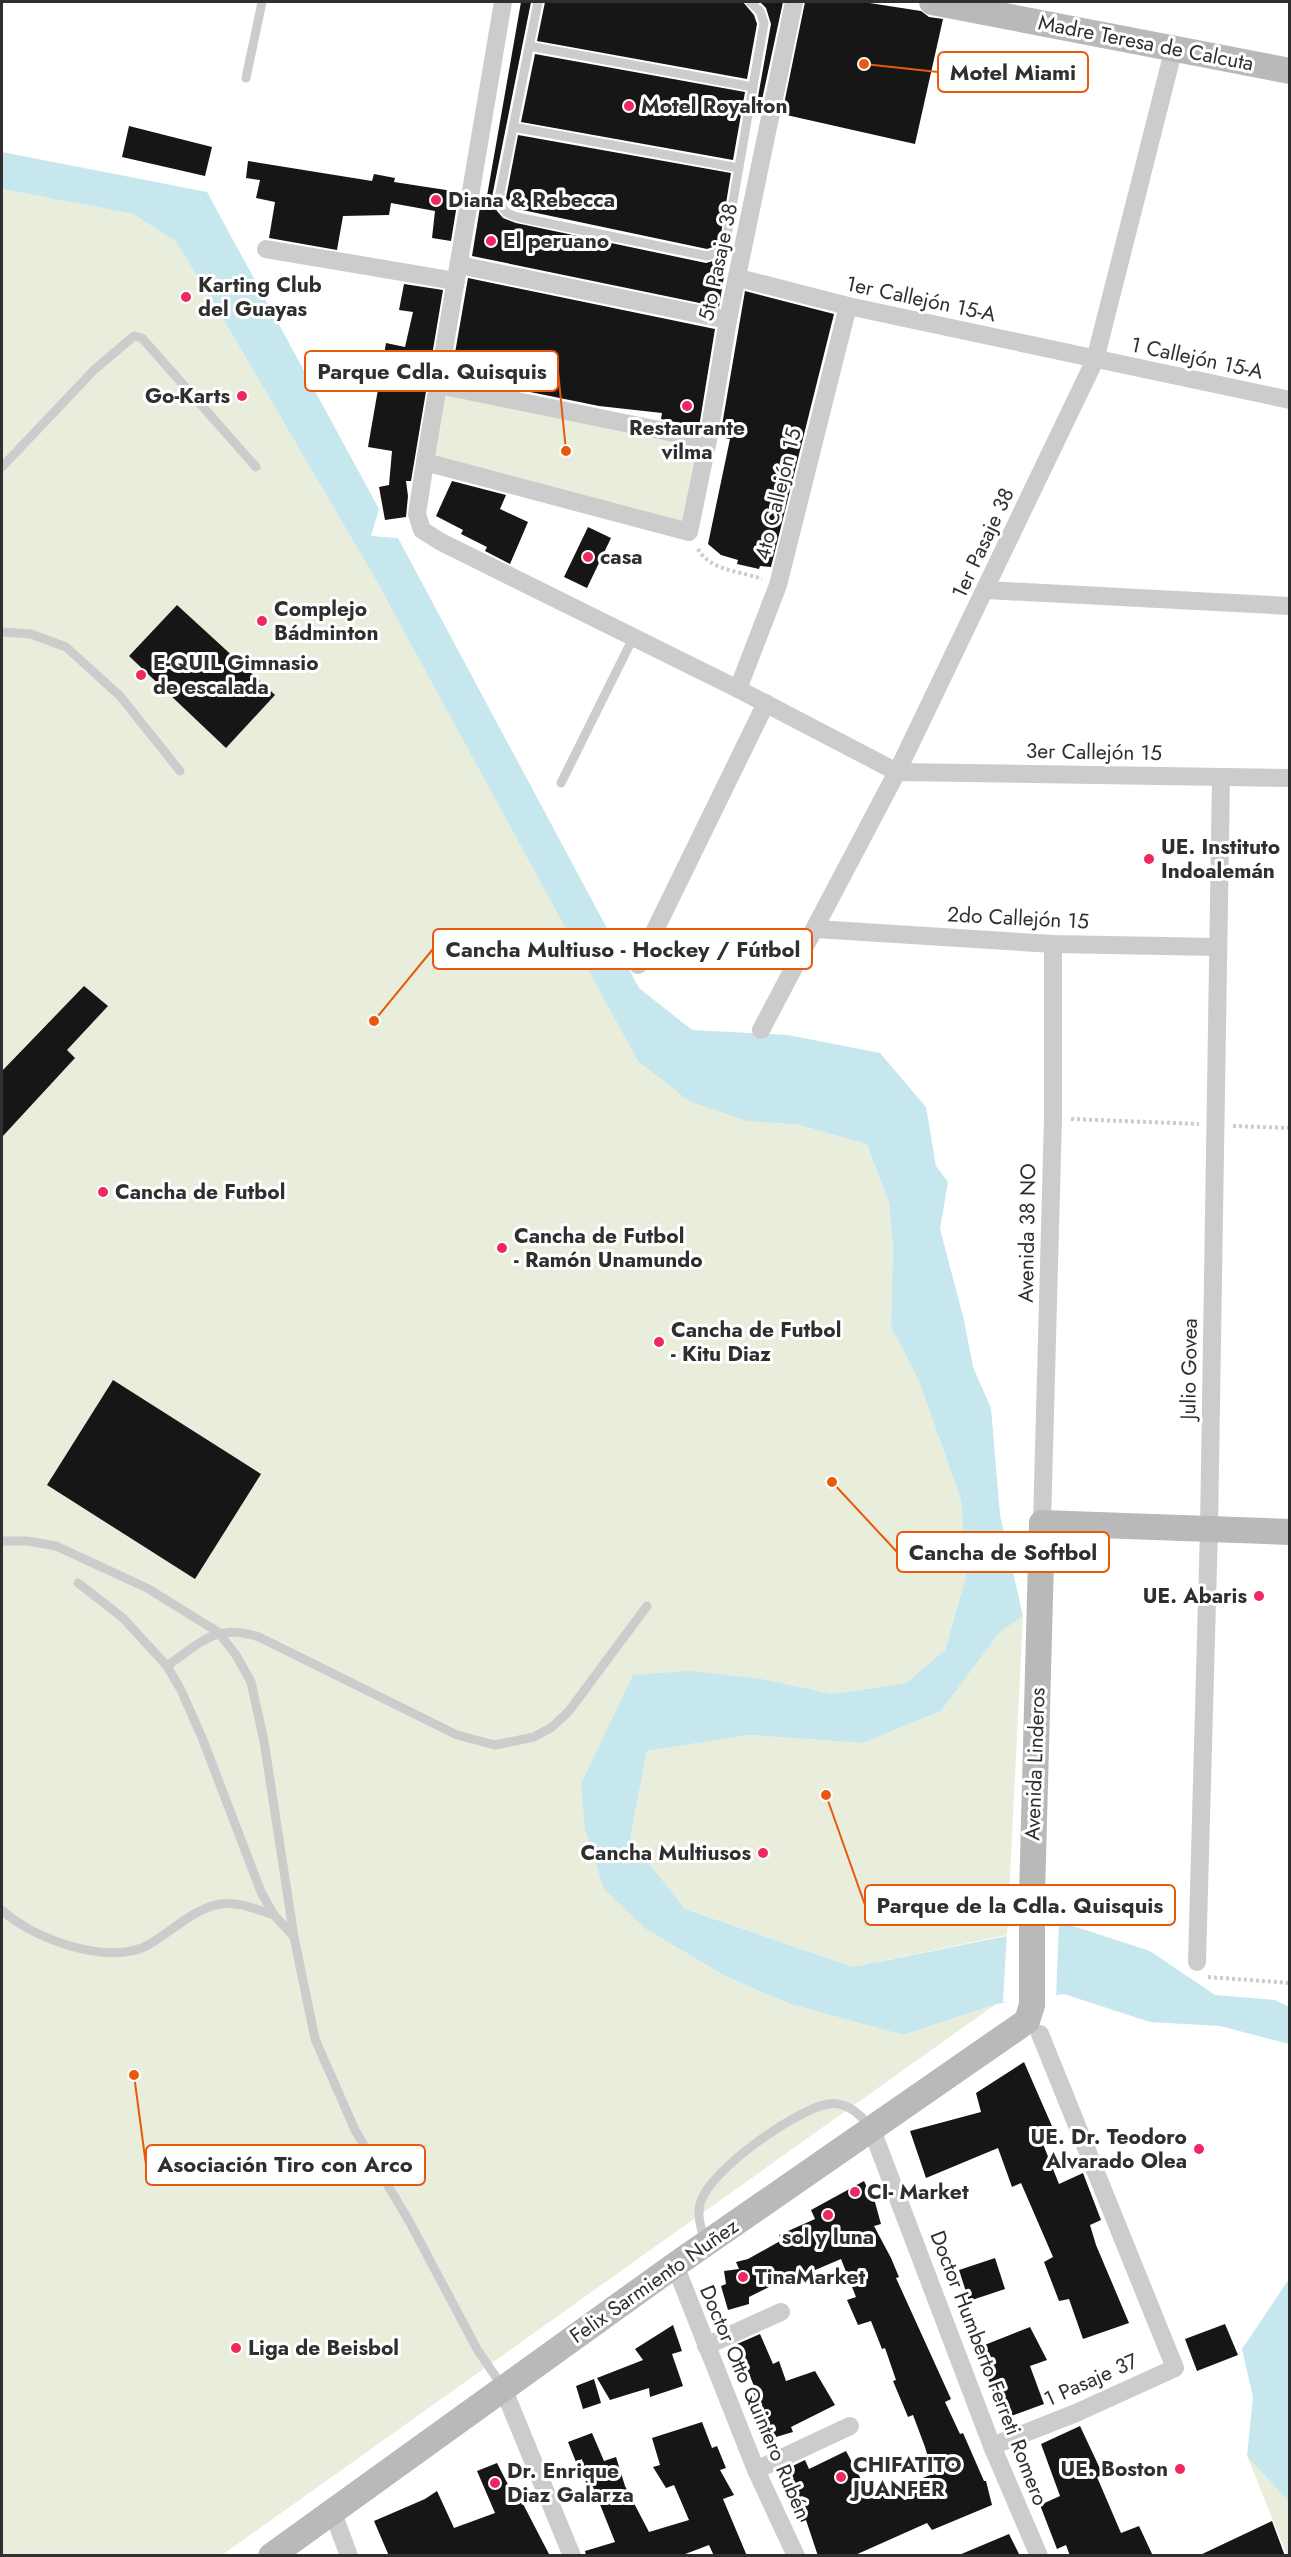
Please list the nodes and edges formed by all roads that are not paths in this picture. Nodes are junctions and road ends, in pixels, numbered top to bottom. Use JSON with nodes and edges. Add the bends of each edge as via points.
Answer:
{"nodes":[{"id":1,"x":262,"y":2,"type":"edge"},
{"id":2,"x":503,"y":2,"type":"edge"},
{"id":3,"x":538,"y":2,"type":"edge"},
{"id":4,"x":750,"y":2,"type":"edge"},
{"id":5,"x":794,"y":2,"type":"edge"},
{"id":6,"x":932,"y":2,"type":"edge"},
{"id":7,"x":529,"y":46,"type":"junction"},
{"id":8,"x":1174,"y":48,"type":"junction"},
{"id":9,"x":1290,"y":71,"type":"edge"},
{"id":10,"x":246,"y":78,"type":"dead end"},
{"id":11,"x":753,"y":87,"type":"junction"},
{"id":12,"x":513,"y":127,"type":"junction"},
{"id":13,"x":739,"y":168,"type":"junction"},
{"id":14,"x":266,"y":249,"type":"dead end"},
{"id":15,"x":458,"y":273,"type":"junction"},
{"id":16,"x":739,"y":278,"type":"junction"},
{"id":17,"x":848,"y":306,"type":"junction"},
{"id":18,"x":728,"y":320,"type":"junction"},
{"id":19,"x":1095,"y":360,"type":"junction"},
{"id":20,"x":439,"y":385,"type":"junction"},
{"id":21,"x":1290,"y":400,"type":"edge"},
{"id":22,"x":708,"y":440,"type":"junction"},
{"id":23,"x":425,"y":462,"type":"junction"},
{"id":24,"x":2,"y":467,"type":"edge"},
{"id":25,"x":256,"y":467,"type":"dead end"},
{"id":26,"x":986,"y":590,"type":"junction"},
{"id":27,"x":1290,"y":606,"type":"edge"},
{"id":28,"x":2,"y":632,"type":"edge"},
{"id":29,"x":633,"y":638,"type":"junction"},
{"id":30,"x":738,"y":688,"type":"junction"},
{"id":31,"x":766,"y":703,"type":"junction"},
{"id":32,"x":180,"y":771,"type":"dead end"},
{"id":33,"x":897,"y":772,"type":"junction"},
{"id":34,"x":1221,"y":777,"type":"junction"},
{"id":35,"x":1290,"y":778,"type":"edge"},
{"id":36,"x":561,"y":783,"type":"dead end"},
{"id":37,"x":816,"y":929,"type":"junction"},
{"id":38,"x":1053,"y":944,"type":"junction"},
{"id":39,"x":1218,"y":947,"type":"junction"},
{"id":40,"x":638,"y":965,"type":"dead end"},
{"id":41,"x":761,"y":1030,"type":"dead end"},
{"id":42,"x":1042,"y":1523,"type":"junction"},
{"id":43,"x":1209,"y":1529,"type":"junction"},
{"id":44,"x":1290,"y":1532,"type":"edge"},
{"id":45,"x":2,"y":1541,"type":"edge"},
{"id":46,"x":78,"y":1583,"type":"dead end"},
{"id":47,"x":647,"y":1606,"type":"dead end"},
{"id":48,"x":218,"y":1632,"type":"junction"},
{"id":49,"x":167,"y":1666,"type":"junction"},
{"id":50,"x":2,"y":1910,"type":"edge"},
{"id":51,"x":274,"y":1915,"type":"junction"},
{"id":52,"x":294,"y":1937,"type":"junction"},
{"id":53,"x":1197,"y":1962,"type":"road end"},
{"id":54,"x":1032,"y":2005,"type":"joint"},
{"id":55,"x":1040,"y":2034,"type":"dead end"},
{"id":56,"x":872,"y":2130,"type":"junction"},
{"id":57,"x":706,"y":2244,"type":"junction"},
{"id":58,"x":675,"y":2265,"type":"junction"},
{"id":59,"x":782,"y":2312,"type":"dead end"},
{"id":60,"x":706,"y":2346,"type":"junction"},
{"id":61,"x":502,"y":2388,"type":"junction"},
{"id":62,"x":850,"y":2426,"type":"dead end"},
{"id":63,"x":992,"y":2446,"type":"junction"},
{"id":64,"x":756,"y":2470,"type":"junction"},
{"id":65,"x":332,"y":2510,"type":"junction"},
{"id":66,"x":271,"y":2556,"type":"edge"},
{"id":67,"x":350,"y":2556,"type":"edge"},
{"id":68,"x":572,"y":2556,"type":"edge"},
{"id":69,"x":796,"y":2556,"type":"edge"},
{"id":70,"x":1039,"y":2556,"type":"edge"}],
"edges":[{"from":1,"to":10,"type":"lane"},
{"from":2,"to":15,"type":"street"},
{"from":3,"to":7,"type":"lane"},
{"from":4,"to":11,"type":"lane","via":[[760,11],[764,22]]},
{"from":5,"to":16,"type":"street","name":"5to Pasaje 38"},
{"from":6,"to":8,"type":"street","name":"Madre Teresa de Calcuta"},
{"from":7,"to":11,"type":"lane"},
{"from":7,"to":12,"type":"lane"},
{"from":8,"to":9,"type":"street","name":"Madre Teresa de Calcuta"},
{"from":8,"to":19,"type":"street","name":"1er Pasaje 38"},
{"from":11,"to":13,"type":"lane"},
{"from":12,"to":13,"type":"lane"},
{"from":12,"to":13,"type":"lane","via":[[499,198],[507,214],[707,256],[717,253],[727,236]]},
{"from":14,"to":15,"type":"street"},
{"from":15,"to":18,"type":"street"},
{"from":15,"to":20,"type":"street"},
{"from":16,"to":17,"type":"street","name":"1er Callejón 15-A"},
{"from":16,"to":18,"type":"street","name":"5to Pasaje 38"},
{"from":17,"to":19,"type":"street","name":"1er Callejón 15-A"},
{"from":17,"to":30,"type":"street","name":"4to Callejón 15","via":[[778,585]]},
{"from":18,"to":22,"type":"street","name":"5to Pasaje 38"},
{"from":19,"to":21,"type":"street","name":"1 Callejón 15-A"},
{"from":19,"to":26,"type":"street","name":"1er Pasaje 38"},
{"from":20,"to":22,"type":"street"},
{"from":20,"to":23,"type":"street"},
{"from":22,"to":23,"type":"street","name":"5to Pasaje 38","via":[[688,532]]},
{"from":23,"to":29,"type":"street","via":[[417,514],[422,530]]},
{"from":24,"to":25,"type":"lane","via":[[94,370],[134,336],[142,338]]},
{"from":26,"to":27,"type":"street"},
{"from":26,"to":33,"type":"street","name":"1er Pasaje 38"},
{"from":28,"to":32,"type":"lane","via":[[31,634],[66,647],[120,696]]},
{"from":29,"to":30,"type":"street"},
{"from":29,"to":36,"type":"lane"},
{"from":30,"to":31,"type":"street"},
{"from":31,"to":33,"type":"street"},
{"from":31,"to":40,"type":"street"},
{"from":33,"to":34,"type":"street","name":"3er Callejón 15"},
{"from":33,"to":37,"type":"street","name":"1er Pasaje 38"},
{"from":34,"to":35,"type":"street","name":"3er Callejón 15"},
{"from":34,"to":39,"type":"street","name":"Julio Govea"},
{"from":37,"to":38,"type":"street","name":"2do Callejón 15"},
{"from":37,"to":41,"type":"street","name":"1er Pasaje 38"},
{"from":38,"to":39,"type":"street","name":"2do Callejón 15"},
{"from":38,"to":42,"type":"street","name":"Avenida 38 NO","via":[[1053,1118]]},
{"from":39,"to":43,"type":"street","name":"Julio Govea"},
{"from":42,"to":43,"type":"street"},
{"from":42,"to":54,"type":"street","name":"Avenida Linderos"},
{"from":43,"to":44,"type":"street"},
{"from":43,"to":53,"type":"street","name":"Julio Govea"},
{"from":45,"to":48,"type":"lane","via":[[56,1546],[147,1588]]},
{"from":46,"to":49,"type":"lane","via":[[123,1618]]},
{"from":47,"to":48,"type":"lane","via":[[569,1711],[534,1737],[495,1745],[457,1735],[259,1637]]},
{"from":48,"to":49,"type":"lane"},
{"from":48,"to":52,"type":"lane","via":[[251,1682],[264,1741]]},
{"from":49,"to":51,"type":"lane","via":[[203,1740],[261,1892]]},
{"from":50,"to":51,"type":"lane","via":[[46,1936],[99,1952],[146,1946],[203,1910],[222,1904],[247,1906]]},
{"from":51,"to":52,"type":"lane"},
{"from":52,"to":61,"type":"lane","via":[[315,2039],[355,2130]]},
{"from":54,"to":56,"type":"street","name":"Felix Sarmiento Nuñez","via":[[1027,2021]]},
{"from":55,"to":63,"type":"street","name":"1 Pasaje 37","via":[[1175,2368]]},
{"from":56,"to":57,"type":"street","name":"Felix Sarmiento Nuñez"},
{"from":56,"to":57,"type":"lane","via":[[854,2110],[828,2104],[749,2148],[710,2183],[701,2200],[700,2223]]},
{"from":56,"to":63,"type":"street","name":"Doctor Humberto Ferreti Romero"},
{"from":57,"to":58,"type":"street","name":"Felix Sarmiento Nuñez"},
{"from":58,"to":60,"type":"street","name":"Doctor Otto Quintero Rubén"},
{"from":58,"to":61,"type":"street","name":"Felix Sarmiento Nuñez"},
{"from":59,"to":60,"type":"street"},
{"from":60,"to":64,"type":"street","name":"Doctor Otto Quintero Rubén"},
{"from":61,"to":65,"type":"street","name":"Felix Sarmiento Nuñez"},
{"from":61,"to":68,"type":"street"},
{"from":62,"to":64,"type":"street"},
{"from":63,"to":70,"type":"street","name":"Doctor Humberto Ferreti Romero"},
{"from":64,"to":69,"type":"street","name":"Doctor Otto Quintero Rubén"},
{"from":65,"to":66,"type":"street","name":"Felix Sarmiento Nuñez"},
{"from":65,"to":67,"type":"street"}]}
